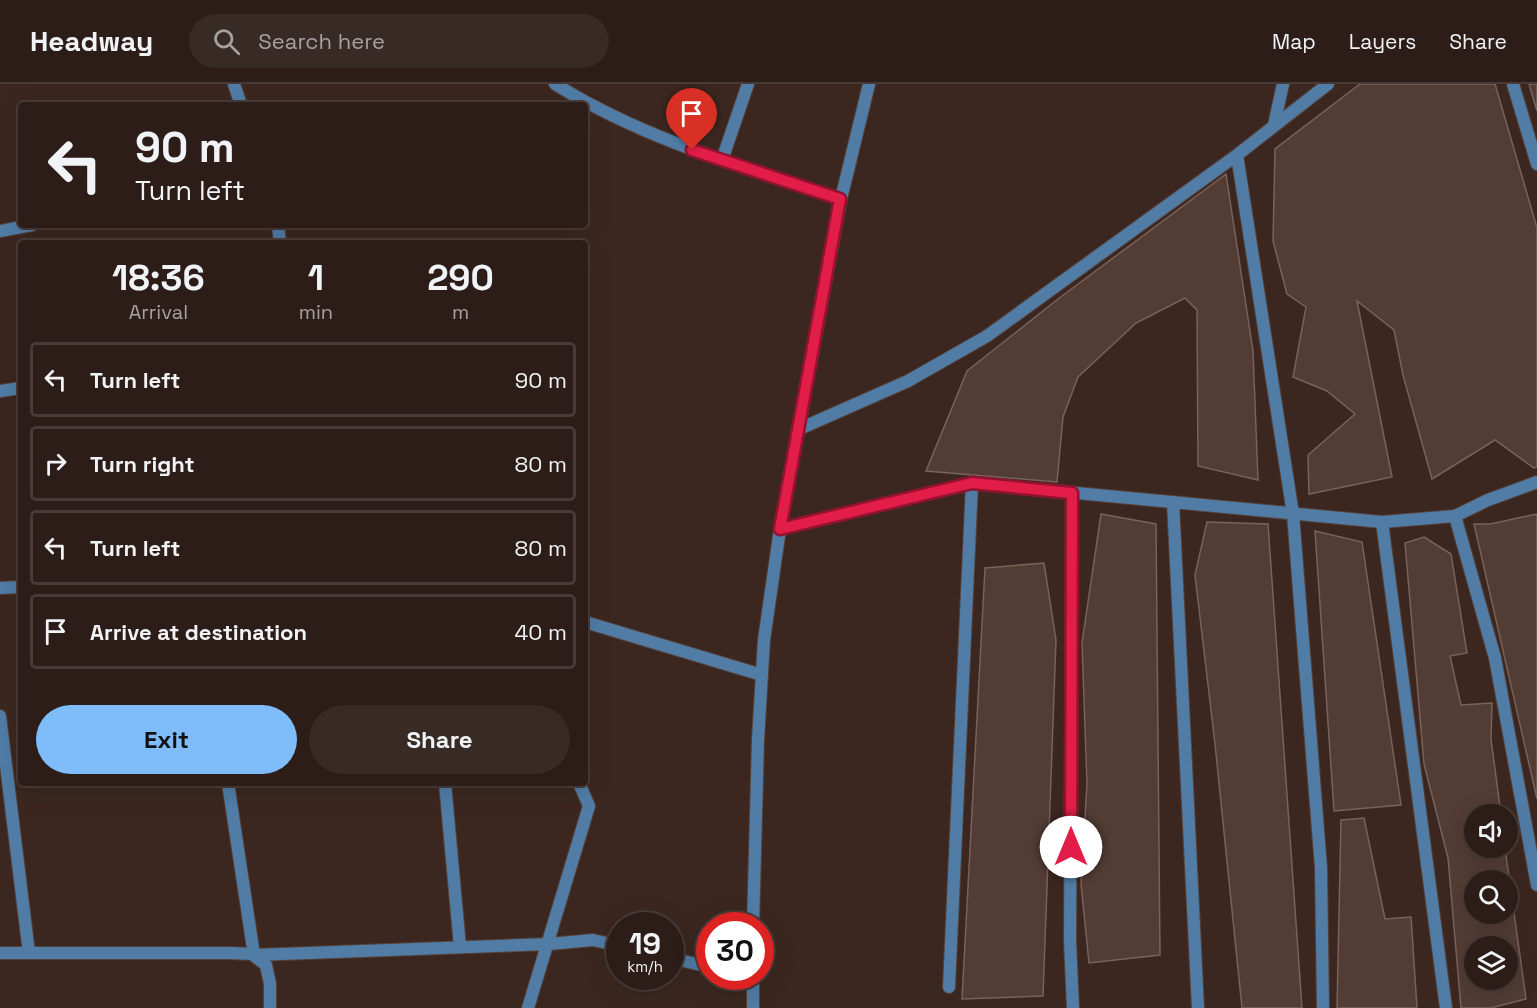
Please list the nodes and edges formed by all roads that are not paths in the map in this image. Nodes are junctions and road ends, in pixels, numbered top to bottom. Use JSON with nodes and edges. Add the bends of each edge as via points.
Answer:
{"nodes":[{"id":1,"x":234,"y":84,"type":"edge"},
{"id":2,"x":555,"y":84,"type":"edge"},
{"id":3,"x":748,"y":84,"type":"edge"},
{"id":4,"x":869,"y":84,"type":"edge"},
{"id":5,"x":1283,"y":84,"type":"edge"},
{"id":6,"x":1328,"y":84,"type":"edge"},
{"id":7,"x":1513,"y":84,"type":"edge"},
{"id":8,"x":240,"y":102,"type":"edge"},
{"id":9,"x":585,"y":102,"type":"edge"},
{"id":10,"x":588,"y":103,"type":"edge"},
{"id":11,"x":1274,"y":125,"type":"junction"},
{"id":12,"x":1237,"y":155,"type":"junction"},
{"id":13,"x":722,"y":160,"type":"junction"},
{"id":14,"x":1537,"y":164,"type":"edge"},
{"id":15,"x":840,"y":199,"type":"junction"},
{"id":16,"x":18,"y":228,"type":"edge"},
{"id":17,"x":0,"y":231,"type":"edge"},
{"id":18,"x":18,"y":388,"type":"edge"},
{"id":19,"x":0,"y":391,"type":"edge"},
{"id":20,"x":797,"y":430,"type":"junction"},
{"id":21,"x":1537,"y":482,"type":"edge"},
{"id":22,"x":972,"y":483,"type":"junction"},
{"id":23,"x":1072,"y":493,"type":"junction"},
{"id":24,"x":1173,"y":502,"type":"junction"},
{"id":25,"x":1293,"y":514,"type":"junction"},
{"id":26,"x":1455,"y":516,"type":"junction"},
{"id":27,"x":1382,"y":522,"type":"junction"},
{"id":28,"x":780,"y":529,"type":"junction"},
{"id":29,"x":18,"y":586,"type":"edge"},
{"id":30,"x":0,"y":588,"type":"edge"},
{"id":31,"x":588,"y":623,"type":"edge"},
{"id":32,"x":762,"y":675,"type":"junction"},
{"id":33,"x":0,"y":716,"type":"edge"},
{"id":34,"x":228,"y":786,"type":"edge"},
{"id":35,"x":445,"y":786,"type":"edge"},
{"id":36,"x":580,"y":786,"type":"edge"},
{"id":37,"x":1537,"y":885,"type":"edge"},
{"id":38,"x":753,"y":912,"type":"edge"},
{"id":39,"x":606,"y":943,"type":"edge"},
{"id":40,"x":549,"y":944,"type":"junction"},
{"id":41,"x":460,"y":947,"type":"junction"},
{"id":42,"x":0,"y":953,"type":"edge"},
{"id":43,"x":29,"y":953,"type":"junction"},
{"id":44,"x":252,"y":954,"type":"junction"},
{"id":45,"x":949,"y":987,"type":"dead end"},
{"id":46,"x":753,"y":990,"type":"edge"},
{"id":47,"x":270,"y":1008,"type":"edge"},
{"id":48,"x":528,"y":1008,"type":"edge"},
{"id":49,"x":753,"y":1008,"type":"edge"},
{"id":50,"x":1073,"y":1008,"type":"edge"},
{"id":51,"x":1198,"y":1008,"type":"edge"},
{"id":52,"x":1323,"y":1008,"type":"edge"},
{"id":53,"x":1446,"y":1008,"type":"edge"}],
"edges":[{"from":1,"to":8,"type":"street"},
{"from":2,"to":9,"type":"street"},
{"from":3,"to":13,"type":"street"},
{"from":4,"to":15,"type":"street"},
{"from":5,"to":11,"type":"street"},
{"from":6,"to":11,"type":"street"},
{"from":7,"to":14,"type":"street"},
{"from":10,"to":13,"type":"street"},
{"from":11,"to":12,"type":"street"},
{"from":12,"to":20,"type":"street","via":[[987,336],[908,381]]},
{"from":12,"to":25,"type":"street"},
{"from":13,"to":15,"type":"street"},
{"from":15,"to":20,"type":"street"},
{"from":16,"to":17,"type":"street"},
{"from":18,"to":19,"type":"street"},
{"from":20,"to":28,"type":"street"},
{"from":21,"to":26,"type":"street"},
{"from":22,"to":23,"type":"street"},
{"from":22,"to":28,"type":"street"},
{"from":22,"to":45,"type":"street"},
{"from":23,"to":24,"type":"street"},
{"from":23,"to":50,"type":"street"},
{"from":24,"to":25,"type":"street"},
{"from":24,"to":51,"type":"street"},
{"from":25,"to":27,"type":"street"},
{"from":25,"to":52,"type":"street","via":[[1321,868]]},
{"from":26,"to":27,"type":"street"},
{"from":26,"to":37,"type":"street","via":[[1495,658]]},
{"from":27,"to":53,"type":"street"},
{"from":28,"to":32,"type":"street"},
{"from":29,"to":30,"type":"street"},
{"from":31,"to":32,"type":"street"},
{"from":32,"to":38,"type":"street"},
{"from":33,"to":43,"type":"street"},
{"from":34,"to":44,"type":"street"},
{"from":35,"to":41,"type":"street"},
{"from":36,"to":40,"type":"street","via":[[589,806]]},
{"from":39,"to":40,"type":"street","via":[[593,940]]},
{"from":40,"to":41,"type":"street"},
{"from":40,"to":48,"type":"street"},
{"from":41,"to":44,"type":"street"},
{"from":42,"to":43,"type":"street"},
{"from":43,"to":44,"type":"street"},
{"from":44,"to":47,"type":"street","via":[[266,964]]},
{"from":46,"to":49,"type":"street"}]}
